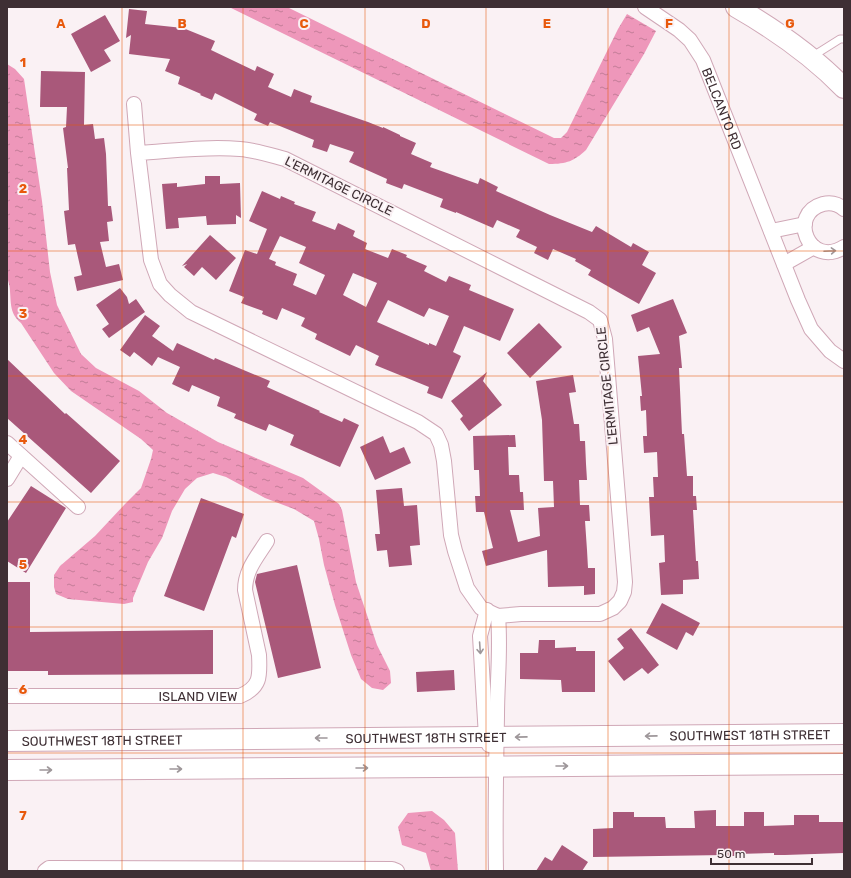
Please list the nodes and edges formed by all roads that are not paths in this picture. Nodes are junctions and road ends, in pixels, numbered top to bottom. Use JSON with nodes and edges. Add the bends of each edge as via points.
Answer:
{"nodes":[{"id":1,"x":645,"y":7,"type":"edge"},
{"id":2,"x":736,"y":7,"type":"edge"},
{"id":3,"x":844,"y":39,"type":"edge"},
{"id":4,"x":811,"y":58,"type":"junction"},
{"id":5,"x":844,"y":88,"type":"edge"},
{"id":6,"x":134,"y":104,"type":"dead end"},
{"id":7,"x":138,"y":153,"type":"junction"},
{"id":8,"x":844,"y":209,"type":"edge"},
{"id":9,"x":805,"y":224,"type":"junction"},
{"id":10,"x":771,"y":231,"type":"junction"},
{"id":11,"x":814,"y":247,"type":"junction"},
{"id":12,"x":844,"y":247,"type":"edge"},
{"id":13,"x":784,"y":264,"type":"junction"},
{"id":14,"x":844,"y":361,"type":"edge"},
{"id":15,"x":7,"y":443,"type":"edge"},
{"id":16,"x":21,"y":456,"type":"junction"},
{"id":17,"x":7,"y":479,"type":"edge"},
{"id":18,"x":78,"y":507,"type":"dead end"},
{"id":19,"x":267,"y":541,"type":"dead end"},
{"id":20,"x":492,"y":613,"type":"junction"},
{"id":21,"x":7,"y":696,"type":"edge"},
{"id":22,"x":844,"y":734,"type":"edge"},
{"id":23,"x":492,"y":737,"type":"junction"},
{"id":24,"x":7,"y":741,"type":"edge"},
{"id":25,"x":844,"y":764,"type":"edge"},
{"id":26,"x":495,"y":766,"type":"junction"},
{"id":27,"x":7,"y":770,"type":"edge"},
{"id":28,"x":213,"y":870,"type":"edge"},
{"id":29,"x":45,"y":871,"type":"edge"},
{"id":30,"x":397,"y":871,"type":"edge"},
{"id":31,"x":496,"y":871,"type":"edge"}],
"edges":[{"from":1,"to":10,"type":"street","name":"BELCANTO RD","via":[[690,40],[702,60]]},
{"from":2,"to":4,"type":"main road","via":[[774,30]]},
{"from":3,"to":4,"type":"lane"},
{"from":4,"to":5,"type":"main road"},
{"from":6,"to":7,"type":"street"},
{"from":7,"to":20,"type":"street","via":[[151,260],[160,284],[170,295],[191,312],[418,422],[436,434],[444,461],[451,535],[455,551],[467,588],[481,608]]},
{"from":7,"to":20,"type":"street","name":"L'ERMITAGE CIRCLE","via":[[217,148],[263,152],[285,159],[589,312],[600,320],[605,339],[624,592],[613,608],[600,614]]},
{"from":8,"to":9,"type":"street","via":[[835,204],[826,203],[818,206],[809,214]]},
{"from":9,"to":10,"type":"street"},
{"from":9,"to":11,"type":"street","via":[[808,241]]},
{"from":10,"to":13,"type":"street","name":"BELCANTO RD"},
{"from":11,"to":12,"type":"street","one_way":true,"via":[[829,252]]},
{"from":11,"to":13,"type":"street"},
{"from":13,"to":14,"type":"street","name":"BELCANTO RD","via":[[811,329],[830,351]]},
{"from":15,"to":16,"type":"street"},
{"from":16,"to":17,"type":"street"},
{"from":16,"to":18,"type":"street"},
{"from":19,"to":21,"type":"street","name":"ISLAND VIEW","via":[[253,561],[245,580],[260,665],[256,685],[249,692],[240,696]]},
{"from":20,"to":23,"type":"street","via":[[500,637],[500,664]]},
{"from":20,"to":23,"type":"street","one_way":true,"via":[[480,636]]},
{"from":22,"to":23,"type":"main road","name":"SOUTHWEST 18TH STREET","one_way":true},
{"from":23,"to":24,"type":"main road","name":"SOUTHWEST 18TH STREET","one_way":true},
{"from":23,"to":26,"type":"street"},
{"from":26,"to":25,"type":"main road","one_way":true},
{"from":27,"to":26,"type":"main road","one_way":true},
{"from":26,"to":31,"type":"street"},
{"from":28,"to":29,"type":"street","via":[[49,868]]},
{"from":28,"to":30,"type":"street"}]}
